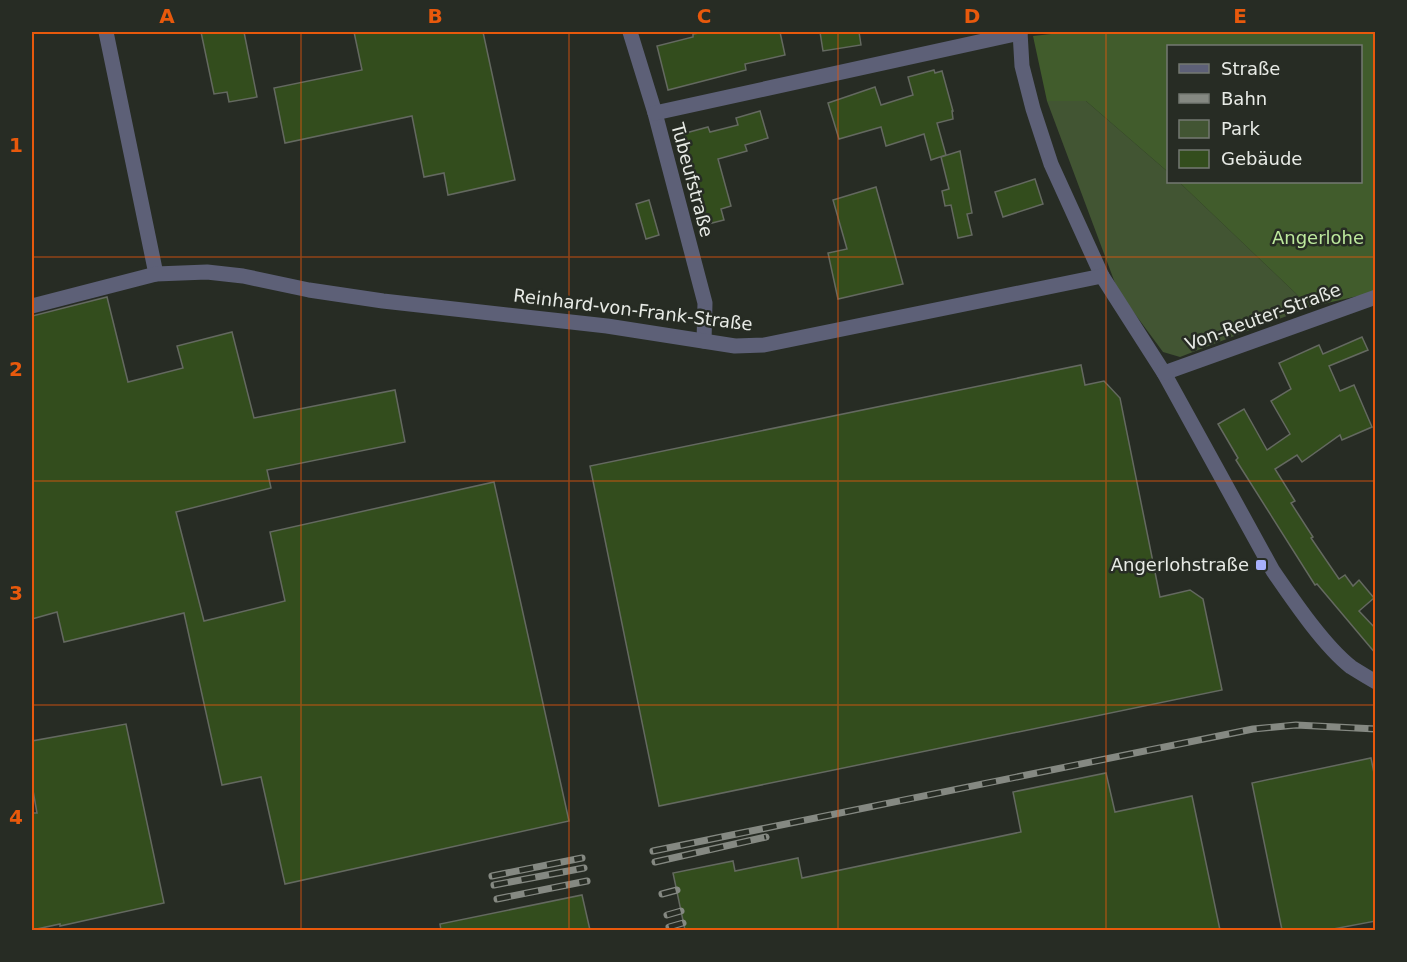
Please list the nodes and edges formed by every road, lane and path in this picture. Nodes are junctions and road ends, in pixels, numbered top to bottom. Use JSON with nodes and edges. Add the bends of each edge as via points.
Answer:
{"nodes":[{"id":1,"x":106,"y":32,"type":"edge"},
{"id":2,"x":630,"y":32,"type":"edge"},
{"id":3,"x":1020,"y":32,"type":"edge"},
{"id":4,"x":655,"y":113,"type":"junction"},
{"id":5,"x":156,"y":274,"type":"junction"},
{"id":6,"x":1102,"y":276,"type":"junction"},
{"id":7,"x":1376,"y":297,"type":"edge"},
{"id":8,"x":32,"y":306,"type":"edge"},
{"id":9,"x":704,"y":341,"type":"junction"},
{"id":10,"x":1164,"y":373,"type":"junction"},
{"id":11,"x":1376,"y":682,"type":"edge"}],
"edges":[{"from":1,"to":5,"type":"street"},
{"from":2,"to":4,"type":"street","name":"Tubeufstraße"},
{"from":3,"to":4,"type":"street"},
{"from":3,"to":6,"type":"street","via":[[1023,66],[1051,164]]},
{"from":4,"to":9,"type":"street","name":"Tubeufstraße","via":[[705,303]]},
{"from":5,"to":8,"type":"street","name":"Reinhard-von-Frank-Straße"},
{"from":5,"to":9,"type":"street","name":"Reinhard-von-Frank-Straße","via":[[207,272],[243,276],[383,301]]},
{"from":6,"to":9,"type":"street","name":"Reinhard-von-Frank-Straße","via":[[764,345]]},
{"from":6,"to":10,"type":"street"},
{"from":7,"to":10,"type":"street","name":"Von-Reuter-Straße"},
{"from":10,"to":11,"type":"street","via":[[1273,572],[1338,655]]}]}
